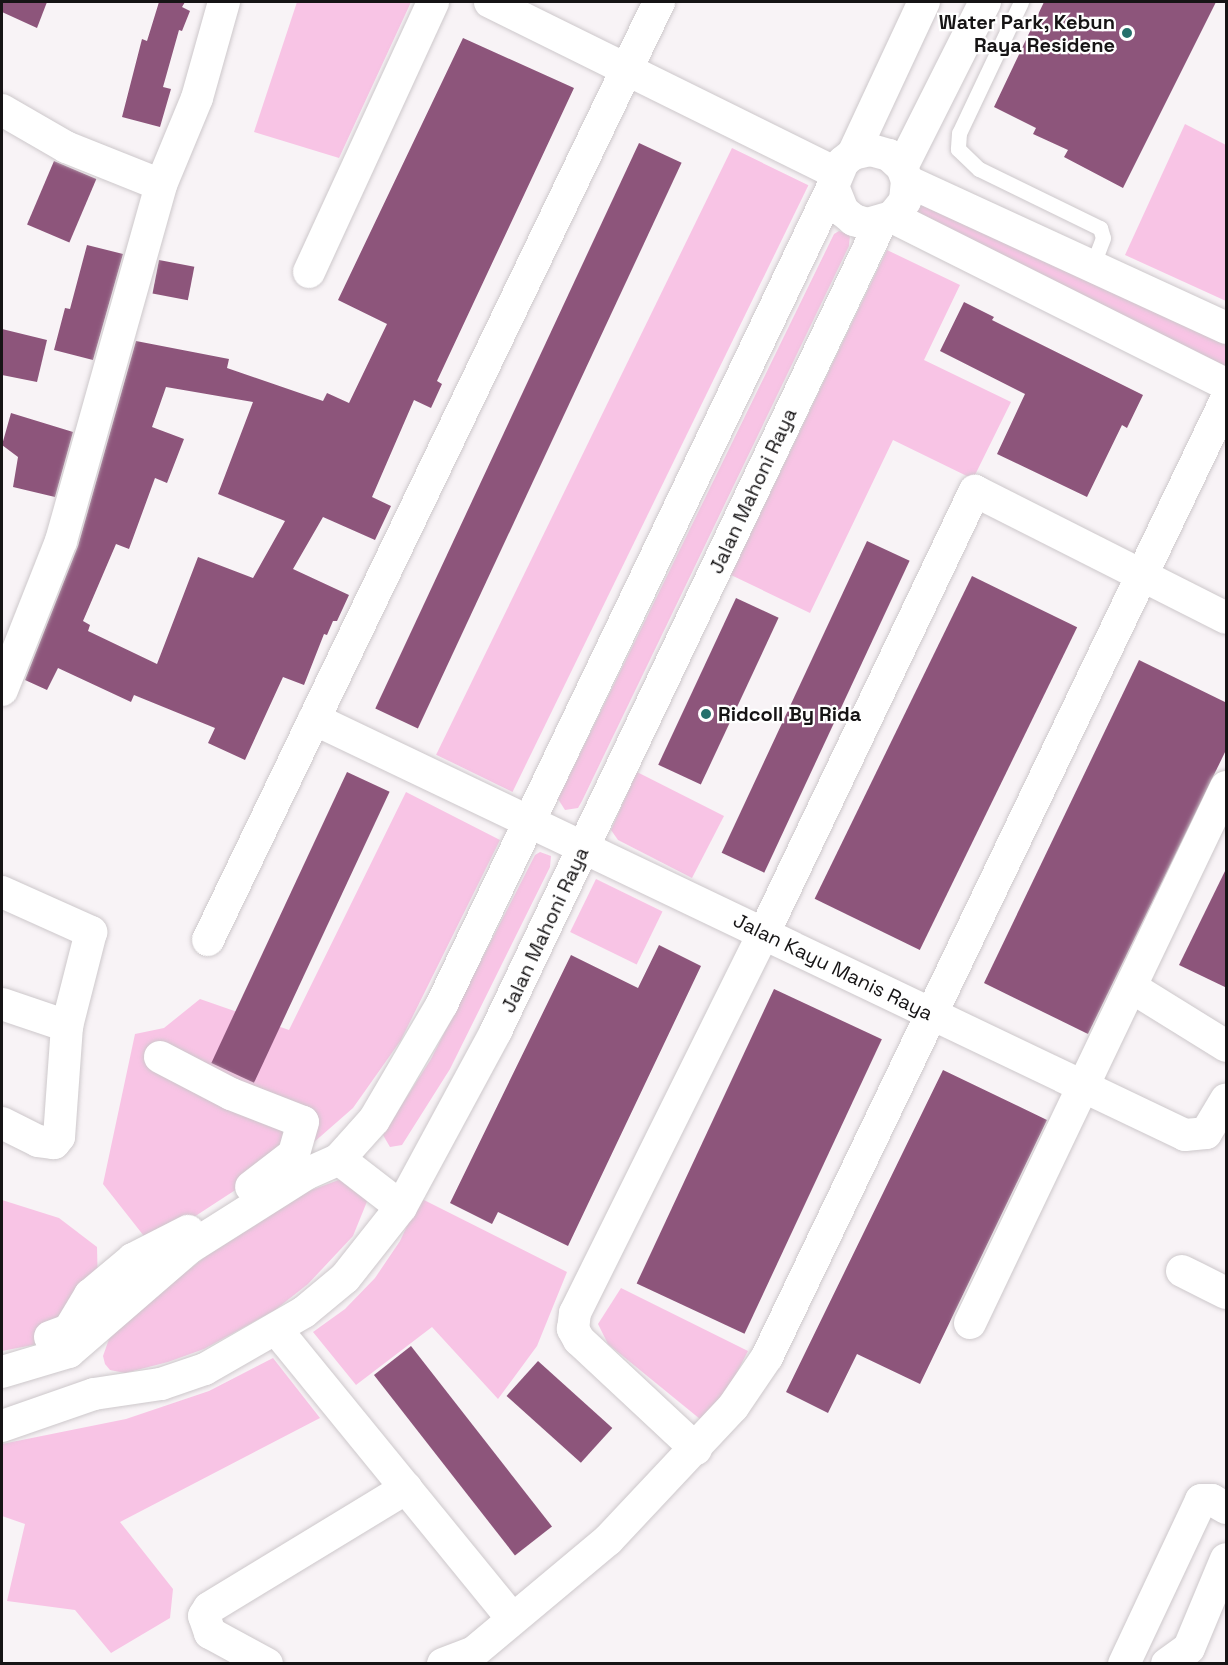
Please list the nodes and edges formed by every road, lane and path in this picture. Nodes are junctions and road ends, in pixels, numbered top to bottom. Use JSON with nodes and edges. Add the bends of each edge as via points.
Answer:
{"nodes":[{"id":1,"x":224,"y":2,"type":"edge"},
{"id":2,"x":433,"y":2,"type":"edge"},
{"id":3,"x":490,"y":2,"type":"edge"},
{"id":4,"x":659,"y":2,"type":"edge"},
{"id":5,"x":924,"y":2,"type":"edge"},
{"id":6,"x":985,"y":2,"type":"edge"},
{"id":7,"x":1021,"y":2,"type":"edge"},
{"id":8,"x":628,"y":68,"type":"junction"},
{"id":9,"x":2,"y":110,"type":"edge"},
{"id":10,"x":840,"y":171,"type":"junction"},
{"id":11,"x":904,"y":174,"type":"junction"},
{"id":12,"x":160,"y":185,"type":"junction"},
{"id":13,"x":886,"y":220,"type":"junction"},
{"id":14,"x":1092,"y":266,"type":"junction"},
{"id":15,"x":309,"y":272,"type":"dead end"},
{"id":16,"x":1227,"y":328,"type":"edge"},
{"id":17,"x":1227,"y":384,"type":"edge"},
{"id":18,"x":1227,"y":400,"type":"edge"},
{"id":19,"x":1144,"y":578,"type":"junction"},
{"id":20,"x":1227,"y":618,"type":"edge"},
{"id":21,"x":2,"y":690,"type":"edge"},
{"id":22,"x":314,"y":719,"type":"junction"},
{"id":23,"x":1227,"y":787,"type":"edge"},
{"id":24,"x":531,"y":822,"type":"junction"},
{"id":25,"x":584,"y":848,"type":"junction"},
{"id":26,"x":2,"y":892,"type":"edge"},
{"id":27,"x":764,"y":933,"type":"junction"},
{"id":28,"x":208,"y":940,"type":"dead end"},
{"id":29,"x":1131,"y":987,"type":"junction"},
{"id":30,"x":2,"y":1004,"type":"edge"},
{"id":31,"x":934,"y":1017,"type":"junction"},
{"id":32,"x":67,"y":1026,"type":"junction"},
{"id":33,"x":1227,"y":1046,"type":"edge"},
{"id":34,"x":160,"y":1057,"type":"dead end"},
{"id":35,"x":1082,"y":1087,"type":"junction"},
{"id":36,"x":1227,"y":1100,"type":"edge"},
{"id":37,"x":2,"y":1124,"type":"edge"},
{"id":38,"x":339,"y":1159,"type":"junction"},
{"id":39,"x":401,"y":1207,"type":"junction"},
{"id":40,"x":142,"y":1268,"type":"junction"},
{"id":41,"x":1182,"y":1271,"type":"dead end"},
{"id":42,"x":1227,"y":1293,"type":"edge"},
{"id":43,"x":970,"y":1323,"type":"dead end"},
{"id":44,"x":276,"y":1329,"type":"junction"},
{"id":45,"x":69,"y":1352,"type":"junction"},
{"id":46,"x":2,"y":1354,"type":"edge"},
{"id":47,"x":2,"y":1372,"type":"edge"},
{"id":48,"x":94,"y":1394,"type":"junction"},
{"id":49,"x":2,"y":1426,"type":"edge"},
{"id":50,"x":696,"y":1449,"type":"junction"},
{"id":51,"x":406,"y":1488,"type":"junction"},
{"id":52,"x":1227,"y":1508,"type":"edge"},
{"id":53,"x":1227,"y":1559,"type":"edge"},
{"id":54,"x":1216,"y":1612,"type":"edge"},
{"id":55,"x":511,"y":1617,"type":"junction"},
{"id":56,"x":1184,"y":1658,"type":"edge"},
{"id":57,"x":267,"y":1664,"type":"edge"},
{"id":58,"x":443,"y":1664,"type":"edge"},
{"id":59,"x":1124,"y":1664,"type":"edge"}],
"edges":[{"from":1,"to":12,"type":"street","via":[[197,98]]},
{"from":2,"to":15,"type":"street"},
{"from":3,"to":8,"type":"street"},
{"from":4,"to":8,"type":"street"},
{"from":5,"to":10,"type":"street"},
{"from":6,"to":11,"type":"street"},
{"from":7,"to":14,"type":"lane","via":[[959,133],[958,149],[979,169],[1100,228],[1103,237]]},
{"from":8,"to":10,"type":"street"},
{"from":8,"to":22,"type":"street"},
{"from":9,"to":12,"type":"street","via":[[66,147]]},
{"from":10,"to":11,"type":"street","via":[[871,150],[888,155]]},
{"from":10,"to":13,"type":"street","via":[[835,199],[848,216],[867,224]]},
{"from":10,"to":24,"type":"street"},
{"from":11,"to":13,"type":"street","via":[[905,201]]},
{"from":11,"to":14,"type":"street"},
{"from":12,"to":21,"type":"street","via":[[61,541]]},
{"from":13,"to":17,"type":"street"},
{"from":13,"to":25,"type":"street","name":"Jalan Mahoni Raya"},
{"from":14,"to":16,"type":"street"},
{"from":18,"to":19,"type":"street"},
{"from":19,"to":20,"type":"street"},
{"from":19,"to":27,"type":"street","via":[[975,491]]},
{"from":19,"to":31,"type":"street"},
{"from":22,"to":24,"type":"street","name":"Jalan Kayu Manis Raya"},
{"from":22,"to":28,"type":"street"},
{"from":23,"to":29,"type":"street"},
{"from":24,"to":25,"type":"street","name":"Jalan Kayu Manis Raya"},
{"from":24,"to":38,"type":"street","via":[[442,1004],[374,1120]]},
{"from":25,"to":27,"type":"street","name":"Jalan Kayu Manis Raya"},
{"from":25,"to":39,"type":"street","name":"Jalan Mahoni Raya","via":[[496,1031]]},
{"from":26,"to":32,"type":"street","via":[[91,932]]},
{"from":27,"to":31,"type":"street","name":"Jalan Kayu Manis Raya"},
{"from":27,"to":50,"type":"street","via":[[575,1313],[573,1329],[579,1340]]},
{"from":29,"to":33,"type":"street"},
{"from":29,"to":35,"type":"street"},
{"from":30,"to":32,"type":"street"},
{"from":31,"to":35,"type":"street","name":"Jalan Kayu Manis Raya"},
{"from":31,"to":50,"type":"street","via":[[767,1357],[733,1407]]},
{"from":32,"to":37,"type":"street","via":[[59,1137],[54,1143],[38,1141]]},
{"from":34,"to":40,"type":"street","via":[[231,1094],[303,1122],[294,1154]]},
{"from":35,"to":36,"type":"street","name":"Jalan Kayu Manis Raya","via":[[1185,1135],[1206,1134]]},
{"from":35,"to":43,"type":"street"},
{"from":38,"to":39,"type":"street"},
{"from":38,"to":40,"type":"street"},
{"from":39,"to":44,"type":"street","name":"Jalan Mahoni Raya","via":[[345,1278]]},
{"from":40,"to":45,"type":"street"},
{"from":40,"to":46,"type":"street","via":[[90,1295],[69,1330]]},
{"from":41,"to":42,"type":"street"},
{"from":44,"to":48,"type":"street","name":"Jalan Mahoni Raya","via":[[205,1369],[161,1384]]},
{"from":44,"to":51,"type":"street"},
{"from":45,"to":47,"type":"street"},
{"from":45,"to":48,"type":"street"},
{"from":48,"to":49,"type":"street","name":"Jalan Mahoni Raya"},
{"from":50,"to":55,"type":"street","via":[[560,1584]]},
{"from":51,"to":55,"type":"street"},
{"from":51,"to":57,"type":"street","via":[[209,1608],[204,1616],[210,1633]]},
{"from":52,"to":59,"type":"street","via":[[1212,1500],[1201,1500]]},
{"from":53,"to":54,"type":"street"},
{"from":54,"to":56,"type":"street"},
{"from":55,"to":58,"type":"street","via":[[474,1652]]}]}
